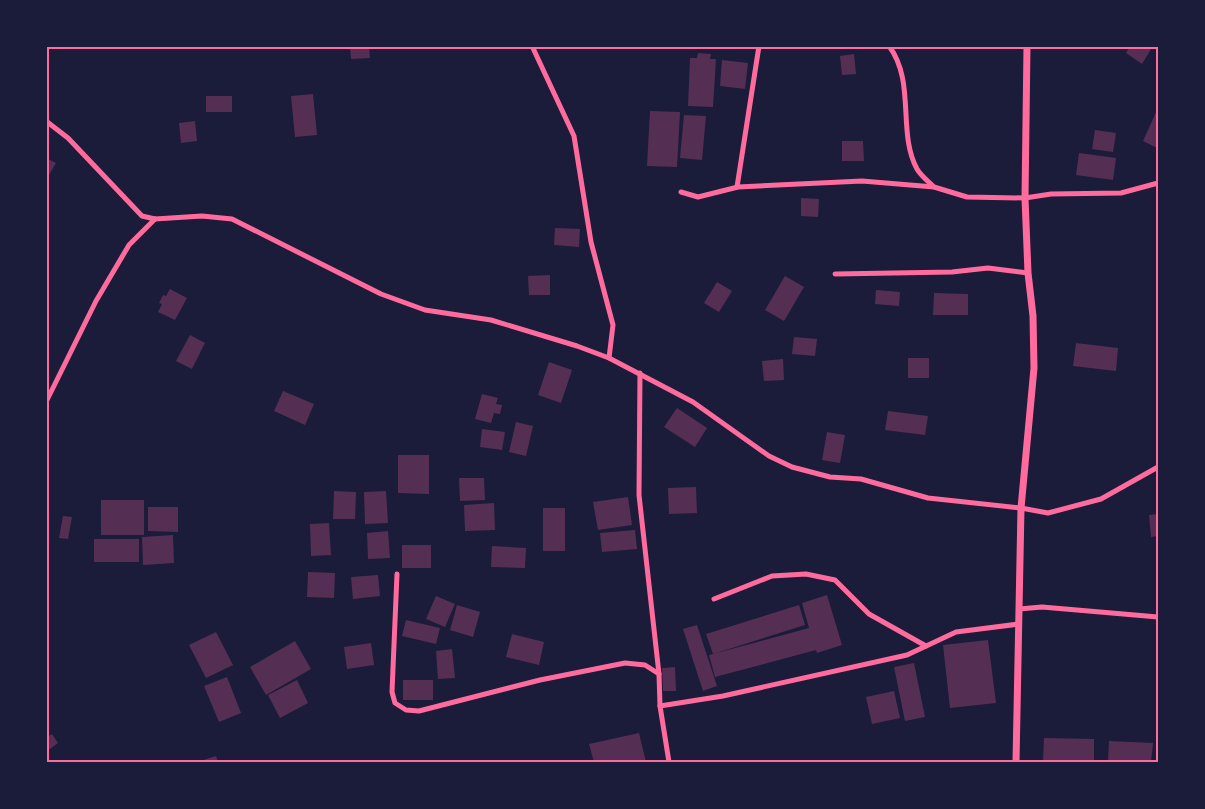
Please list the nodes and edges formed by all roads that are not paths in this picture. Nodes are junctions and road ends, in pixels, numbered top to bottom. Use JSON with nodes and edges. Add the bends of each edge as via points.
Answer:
{"nodes":[{"id":1,"x":532,"y":46,"type":"edge"},
{"id":2,"x":759,"y":46,"type":"edge"},
{"id":3,"x":889,"y":46,"type":"edge"},
{"id":4,"x":1027,"y":46,"type":"edge"},
{"id":5,"x":46,"y":122,"type":"edge"},
{"id":6,"x":1158,"y":183,"type":"edge"},
{"id":7,"x":737,"y":187,"type":"junction"},
{"id":8,"x":934,"y":187,"type":"junction"},
{"id":9,"x":681,"y":192,"type":"dead end"},
{"id":10,"x":1025,"y":198,"type":"junction"},
{"id":11,"x":155,"y":219,"type":"junction"},
{"id":12,"x":1028,"y":273,"type":"junction"},
{"id":13,"x":835,"y":274,"type":"dead end"},
{"id":14,"x":609,"y":358,"type":"junction"},
{"id":15,"x":640,"y":373,"type":"junction"},
{"id":16,"x":46,"y":402,"type":"edge"},
{"id":17,"x":1158,"y":466,"type":"edge"},
{"id":18,"x":1021,"y":508,"type":"junction"},
{"id":19,"x":398,"y":574,"type":"dead end"},
{"id":20,"x":714,"y":599,"type":"dead end"},
{"id":21,"x":1019,"y":609,"type":"junction"},
{"id":22,"x":1158,"y":618,"type":"edge"},
{"id":23,"x":1019,"y":624,"type":"junction"},
{"id":24,"x":926,"y":646,"type":"junction"},
{"id":25,"x":659,"y":674,"type":"junction"},
{"id":26,"x":660,"y":706,"type":"junction"},
{"id":27,"x":669,"y":762,"type":"edge"},
{"id":28,"x":1016,"y":762,"type":"edge"}],
"edges":[{"from":1,"to":14,"type":"street","via":[[574,136],[591,242],[614,325]]},
{"from":2,"to":7,"type":"street"},
{"from":3,"to":8,"type":"street","via":[[900,72],[907,141],[918,171]]},
{"from":4,"to":10,"type":"street"},
{"from":5,"to":11,"type":"street","via":[[68,138],[142,216]]},
{"from":6,"to":10,"type":"street","via":[[1121,193]]},
{"from":7,"to":8,"type":"street","via":[[862,181]]},
{"from":7,"to":9,"type":"street","via":[[698,197]]},
{"from":8,"to":10,"type":"street","via":[[967,197]]},
{"from":10,"to":12,"type":"street"},
{"from":11,"to":14,"type":"street","via":[[232,219],[381,294],[425,310],[491,320]]},
{"from":11,"to":16,"type":"street","via":[[129,245],[96,301]]},
{"from":12,"to":13,"type":"street","via":[[988,268]]},
{"from":12,"to":18,"type":"street","via":[[1034,316],[1034,368]]},
{"from":14,"to":15,"type":"street"},
{"from":15,"to":18,"type":"street","via":[[693,402],[769,456],[792,467],[830,477],[861,479],[928,498]]},
{"from":15,"to":25,"type":"street","via":[[639,495]]},
{"from":17,"to":18,"type":"street","via":[[1101,499],[1048,513]]},
{"from":18,"to":21,"type":"street"},
{"from":19,"to":25,"type":"street","via":[[392,692],[395,704],[406,710],[420,711],[625,663],[645,665]]},
{"from":20,"to":24,"type":"street","via":[[772,576],[806,574],[835,580],[869,614]]},
{"from":21,"to":22,"type":"street","via":[[1042,607]]},
{"from":21,"to":23,"type":"street"},
{"from":23,"to":24,"type":"street","via":[[956,632]]},
{"from":23,"to":28,"type":"street"},
{"from":24,"to":26,"type":"street","via":[[907,655],[837,671]]},
{"from":25,"to":26,"type":"street"},
{"from":26,"to":27,"type":"street"}]}
